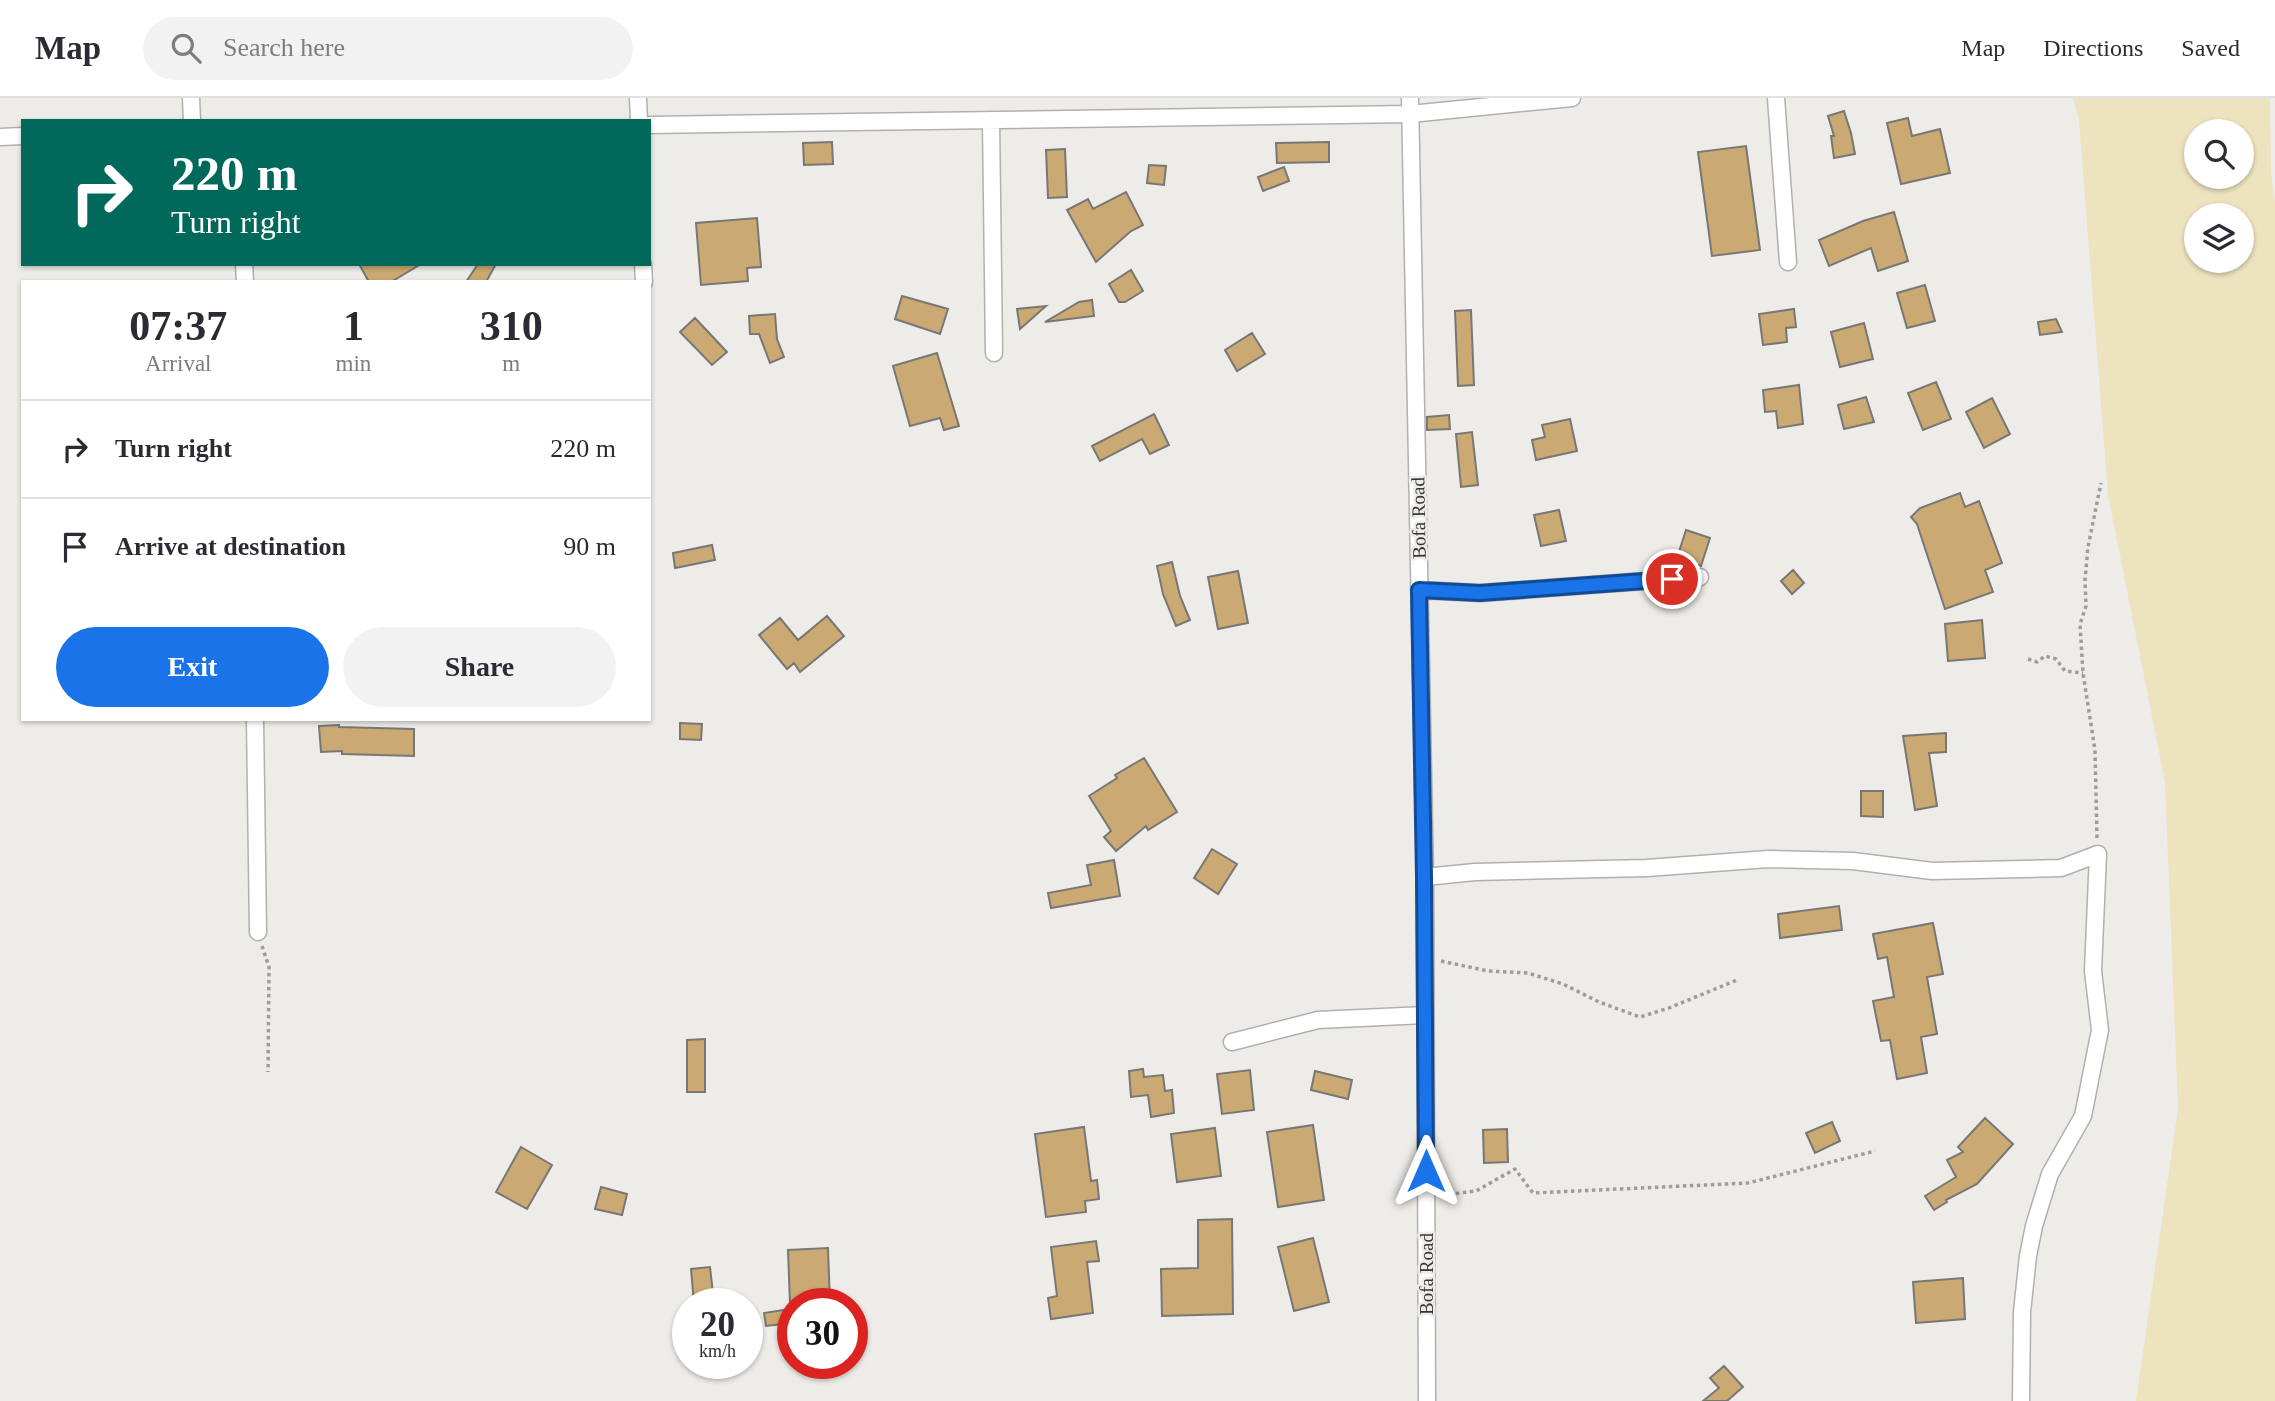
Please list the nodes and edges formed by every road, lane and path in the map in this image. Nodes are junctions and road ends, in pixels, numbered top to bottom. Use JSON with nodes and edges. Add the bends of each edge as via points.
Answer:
{"nodes":[{"id":1,"x":191,"y":98,"type":"edge"},
{"id":2,"x":638,"y":98,"type":"edge"},
{"id":3,"x":1572,"y":98,"type":"edge"},
{"id":4,"x":1776,"y":98,"type":"edge"},
{"id":5,"x":1410,"y":106,"type":"edge"},
{"id":6,"x":192,"y":119,"type":"edge"},
{"id":7,"x":639,"y":119,"type":"edge"},
{"id":8,"x":991,"y":120,"type":"junction"},
{"id":9,"x":651,"y":125,"type":"edge"},
{"id":10,"x":21,"y":136,"type":"edge"},
{"id":11,"x":0,"y":137,"type":"edge"},
{"id":12,"x":1788,"y":262,"type":"dead end"},
{"id":13,"x":994,"y":354,"type":"dead end"},
{"id":14,"x":2101,"y":483,"type":"dead end"},
{"id":15,"x":1700,"y":577,"type":"dead end"},
{"id":16,"x":1419,"y":590,"type":"junction"},
{"id":17,"x":2028,"y":659,"type":"dead end"},
{"id":18,"x":2083,"y":673,"type":"junction"},
{"id":19,"x":255,"y":721,"type":"edge"},
{"id":20,"x":2098,"y":854,"type":"junction"},
{"id":21,"x":1424,"y":877,"type":"junction"},
{"id":22,"x":258,"y":932,"type":"joint"},
{"id":23,"x":1425,"y":958,"type":"junction"},
{"id":24,"x":1737,"y":980,"type":"dead end"},
{"id":25,"x":1425,"y":1015,"type":"junction"},
{"id":26,"x":1232,"y":1042,"type":"dead end"},
{"id":27,"x":268,"y":1072,"type":"dead end"},
{"id":28,"x":1875,"y":1151,"type":"dead end"},
{"id":29,"x":1426,"y":1197,"type":"junction"},
{"id":30,"x":1427,"y":1401,"type":"edge"},
{"id":31,"x":2021,"y":1401,"type":"edge"}],
"edges":[{"from":1,"to":6,"type":"street"},
{"from":2,"to":7,"type":"street"},
{"from":3,"to":5,"type":"street"},
{"from":4,"to":12,"type":"street"},
{"from":5,"to":8,"type":"street"},
{"from":5,"to":16,"type":"street","name":"Bofa Road"},
{"from":8,"to":9,"type":"street"},
{"from":8,"to":13,"type":"street"},
{"from":10,"to":11,"type":"street"},
{"from":14,"to":18,"type":"path","via":[[2080,624]]},
{"from":15,"to":16,"type":"street","via":[[1480,593]]},
{"from":16,"to":21,"type":"street","name":"Bofa Road"},
{"from":17,"to":18,"type":"path","via":[[2037,662],[2045,656],[2056,659],[2065,671]]},
{"from":18,"to":20,"type":"path","via":[[2095,750]]},
{"from":19,"to":22,"type":"street"},
{"from":20,"to":21,"type":"street","via":[[2061,868],[1932,871],[1853,861],[1768,859]]},
{"from":20,"to":31,"type":"street","via":[[2093,971],[2100,1030],[2082,1116],[2050,1174],[2034,1226],[2022,1312]]},
{"from":21,"to":23,"type":"street","name":"Bofa Road"},
{"from":22,"to":27,"type":"path","via":[[269,967]]},
{"from":23,"to":24,"type":"path","via":[[1488,971],[1528,973],[1640,1017]]},
{"from":23,"to":25,"type":"street","name":"Bofa Road"},
{"from":25,"to":26,"type":"street","via":[[1318,1020]]},
{"from":25,"to":29,"type":"street","name":"Bofa Road"},
{"from":28,"to":29,"type":"path","via":[[1748,1183],[1533,1193],[1515,1169],[1476,1191]]},
{"from":29,"to":30,"type":"street","name":"Bofa Road"}]}
